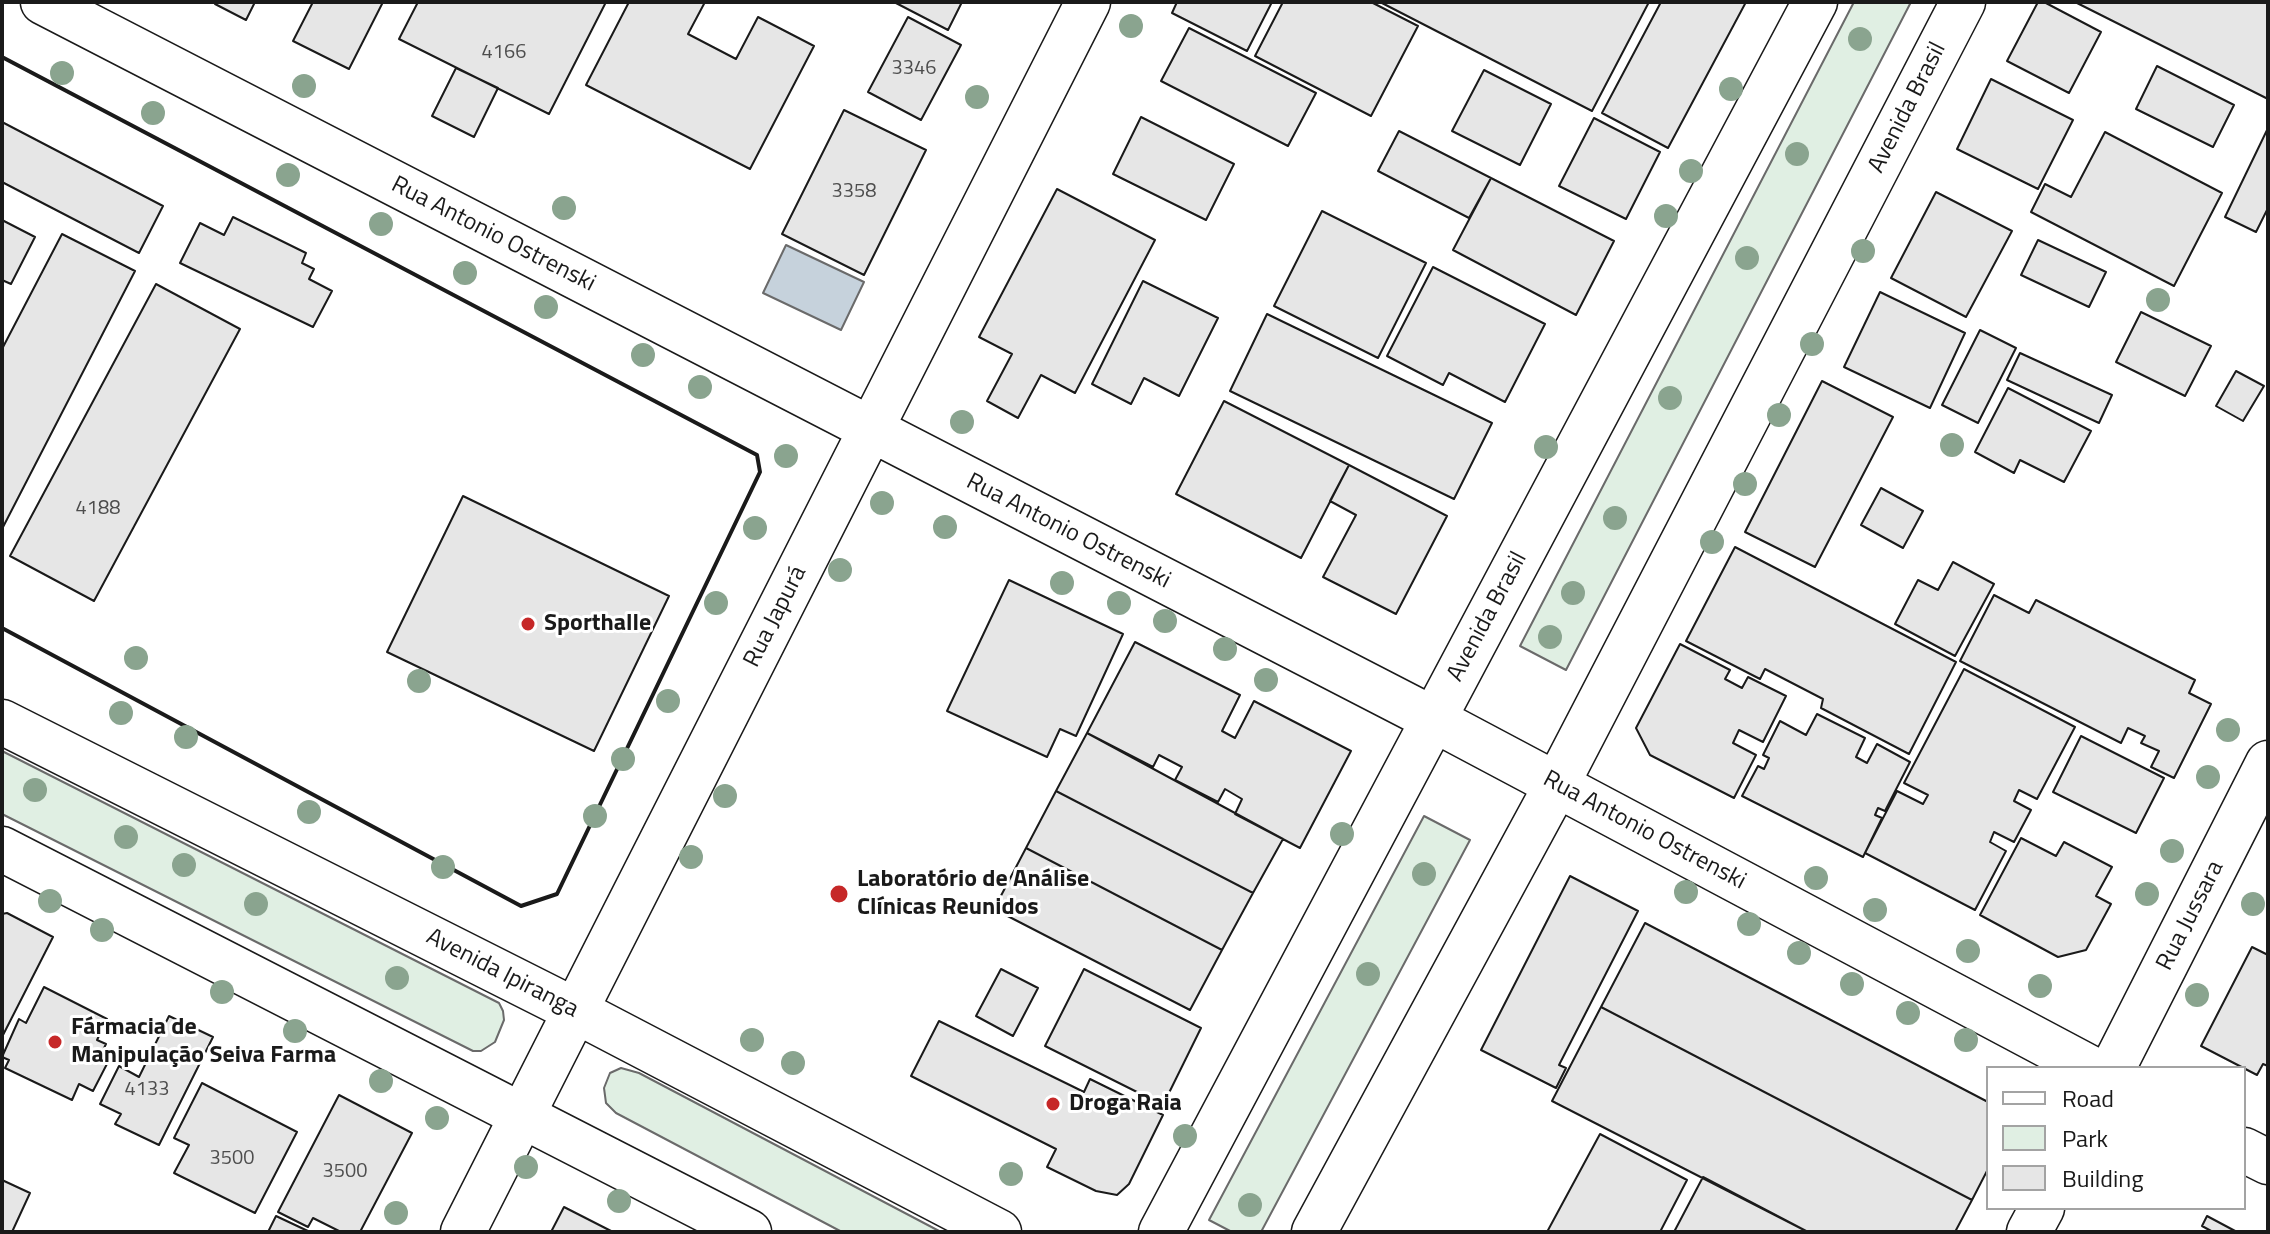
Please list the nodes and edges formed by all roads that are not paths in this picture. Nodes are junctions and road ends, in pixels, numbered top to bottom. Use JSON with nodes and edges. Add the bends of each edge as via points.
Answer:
{"nodes":[{"id":1,"x":43,"y":2,"type":"edge"},
{"id":2,"x":1088,"y":2,"type":"edge"},
{"id":3,"x":1815,"y":2,"type":"edge"},
{"id":4,"x":1963,"y":2,"type":"edge"},
{"id":5,"x":871,"y":431,"type":"junction"},
{"id":6,"x":1433,"y":719,"type":"junction"},
{"id":7,"x":2,"y":722,"type":"edge"},
{"id":8,"x":2268,"y":763,"type":"edge"},
{"id":9,"x":1557,"y":784,"type":"junction"},
{"id":10,"x":2,"y":849,"type":"edge"},
{"id":11,"x":576,"y":1011,"type":"junction"},
{"id":12,"x":2086,"y":1066,"type":"edge"},
{"id":13,"x":2114,"y":1066,"type":"edge"},
{"id":14,"x":524,"y":1115,"type":"junction"},
{"id":15,"x":2246,"y":1151,"type":"edge"},
{"id":16,"x":2268,"y":1162,"type":"edge"},
{"id":17,"x":2041,"y":1210,"type":"edge"},
{"id":18,"x":463,"y":1232,"type":"edge"},
{"id":19,"x":749,"y":1232,"type":"edge"},
{"id":20,"x":999,"y":1232,"type":"edge"},
{"id":21,"x":1161,"y":1232,"type":"edge"},
{"id":22,"x":1314,"y":1232,"type":"edge"},
{"id":23,"x":2029,"y":1232,"type":"edge"}],
"edges":[{"from":1,"to":5,"type":"street","name":"Rua Antonio Ostrenski"},
{"from":2,"to":5,"type":"street","name":"Rua Japurá"},
{"from":3,"to":6,"type":"street","name":"Avenida Brasil"},
{"from":4,"to":9,"type":"street","name":"Avenida Brasil"},
{"from":5,"to":6,"type":"street","name":"Rua Antonio Ostrenski"},
{"from":5,"to":11,"type":"street","name":"Rua Japurá"},
{"from":6,"to":9,"type":"street","name":"Rua Antonio Ostrenski"},
{"from":6,"to":21,"type":"street","name":"Avenida Brasil"},
{"from":7,"to":11,"type":"street","name":"Avenida Ipiranga"},
{"from":8,"to":13,"type":"street","name":"Rua Jussara"},
{"from":9,"to":12,"type":"street","name":"Rua Antonio Ostrenski"},
{"from":9,"to":22,"type":"street","name":"Avenida Brasil"},
{"from":10,"to":14,"type":"street"},
{"from":11,"to":14,"type":"street","name":"Rua Japurá"},
{"from":11,"to":20,"type":"street","name":"Avenida Ipiranga"},
{"from":14,"to":18,"type":"street","name":"Rua Japurá"},
{"from":14,"to":19,"type":"street"},
{"from":15,"to":16,"type":"street"},
{"from":17,"to":23,"type":"street"}]}
